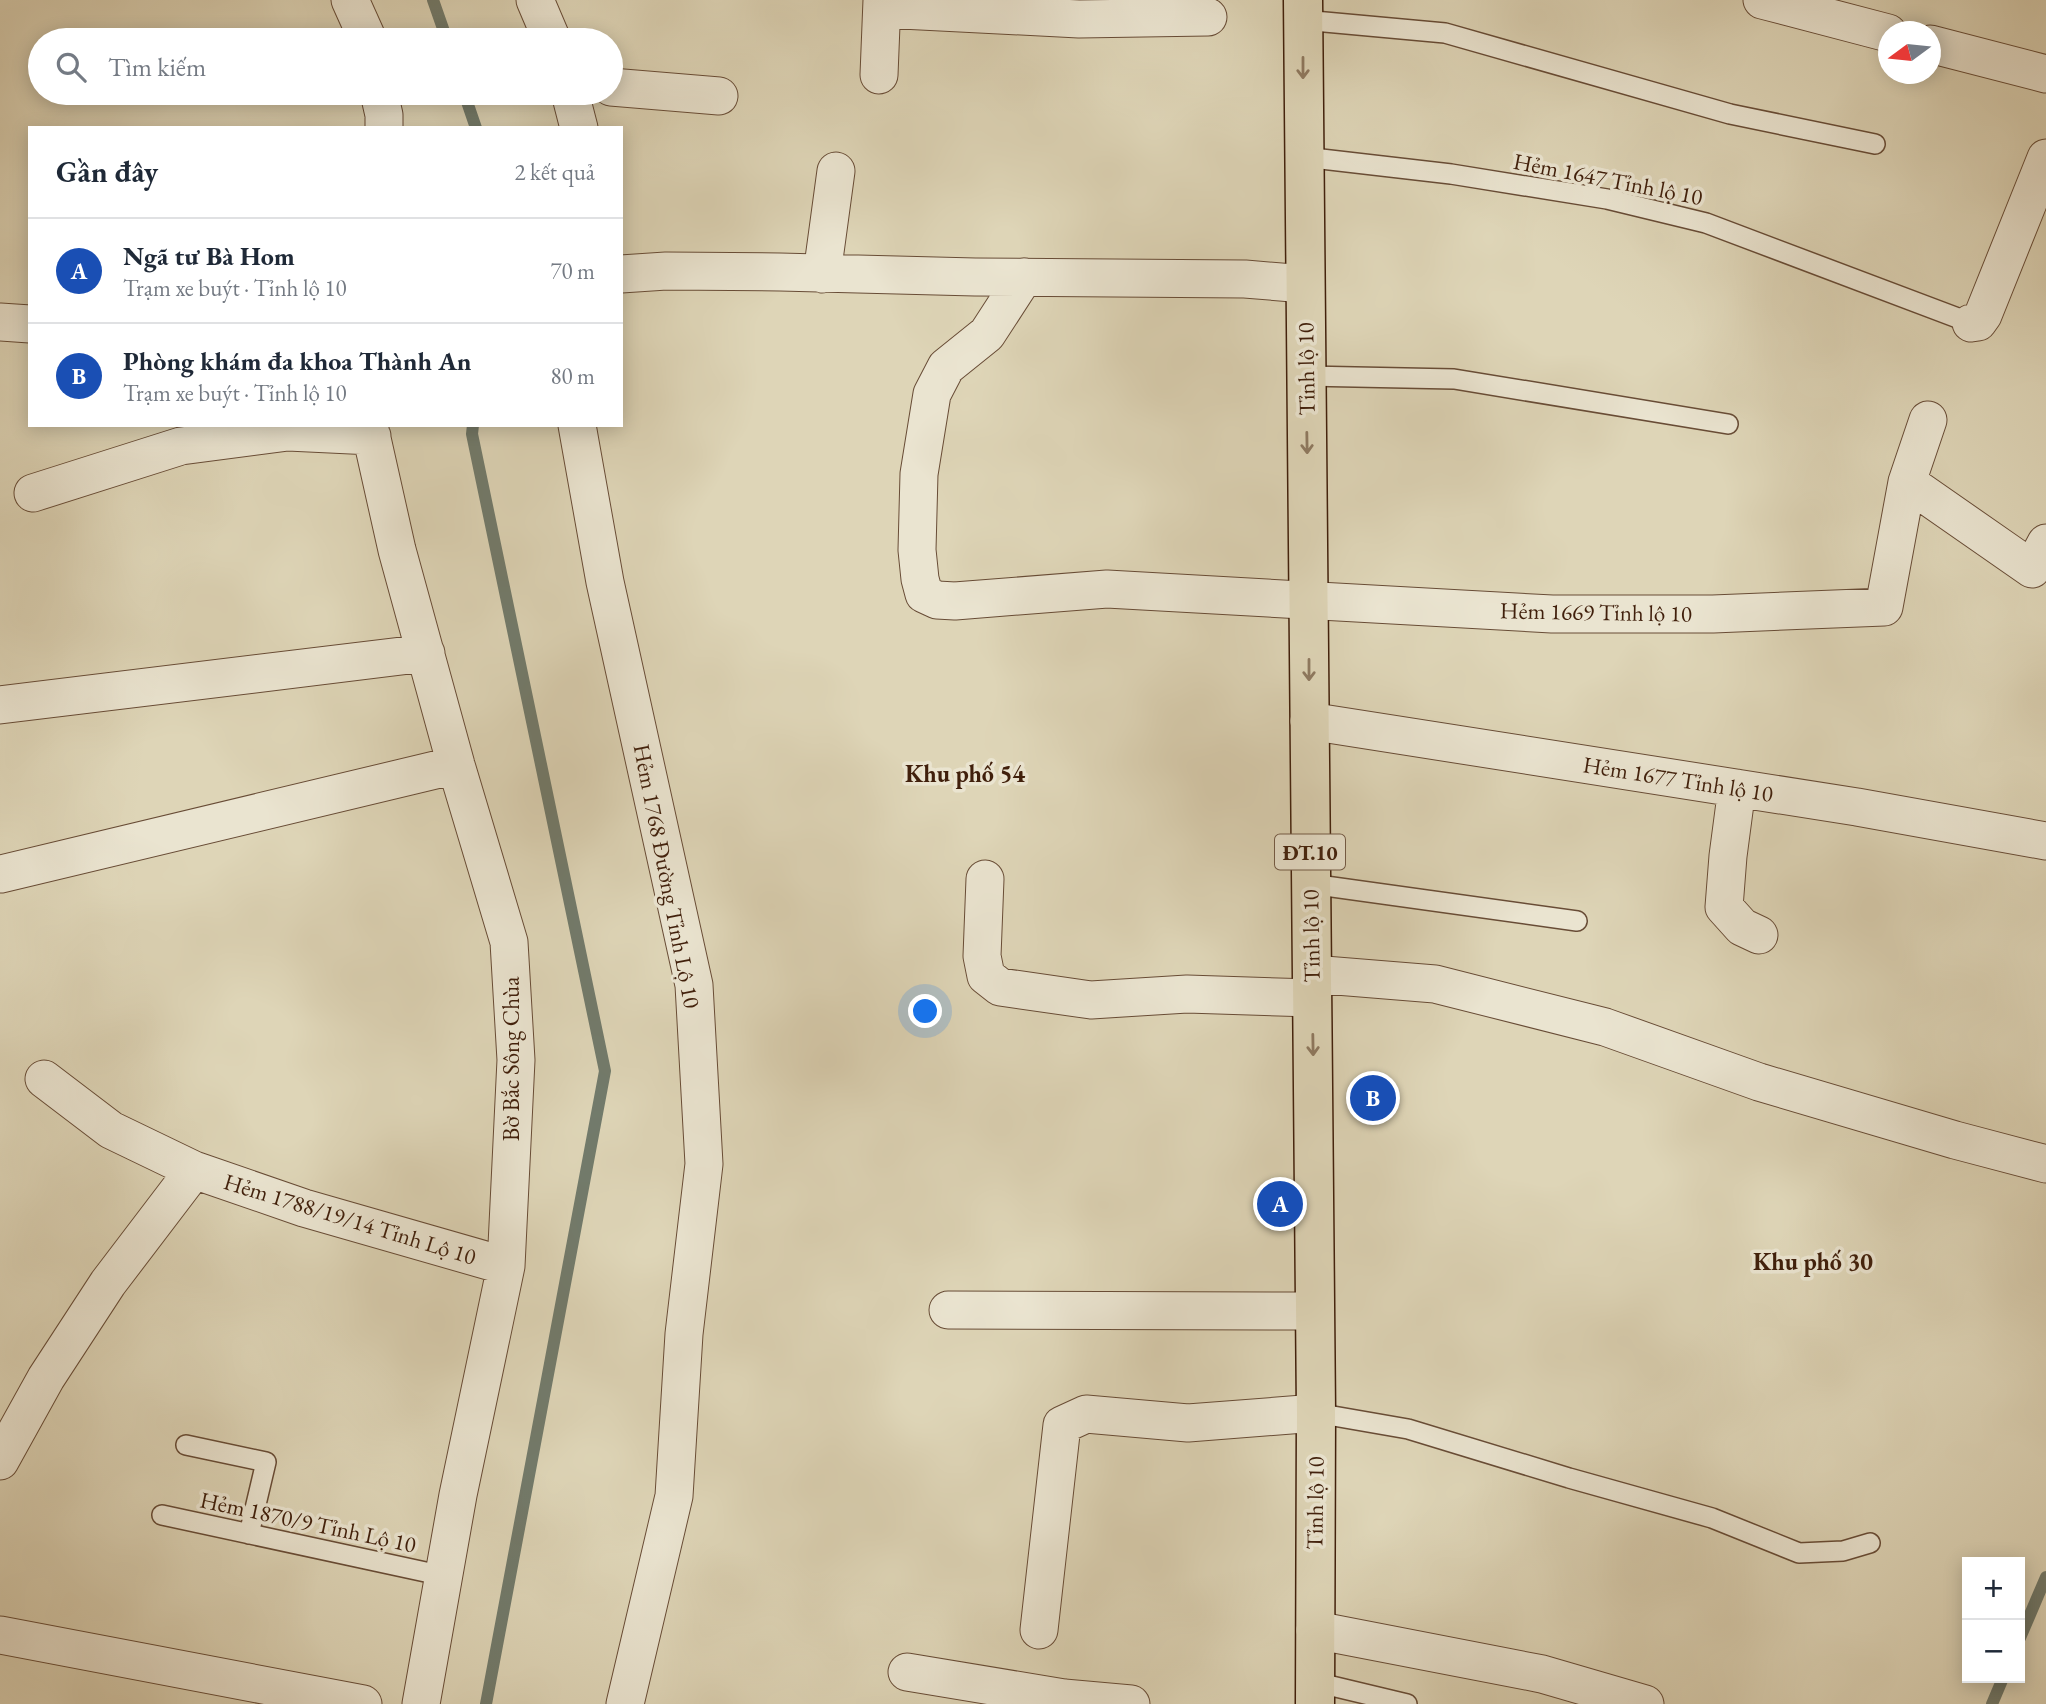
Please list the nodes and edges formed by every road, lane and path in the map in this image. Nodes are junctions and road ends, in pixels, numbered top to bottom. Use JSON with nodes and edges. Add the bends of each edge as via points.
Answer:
{"nodes":[{"id":1,"x":350,"y":0,"type":"edge"},
{"id":2,"x":535,"y":0,"type":"edge"},
{"id":3,"x":1762,"y":0,"type":"edge"},
{"id":4,"x":882,"y":4,"type":"edge"},
{"id":5,"x":1303,"y":10,"type":"edge"},
{"id":6,"x":1208,"y":18,"type":"dead end"},
{"id":7,"x":363,"y":28,"type":"edge"},
{"id":8,"x":547,"y":28,"type":"edge"},
{"id":9,"x":1878,"y":30,"type":"edge"},
{"id":10,"x":1941,"y":47,"type":"edge"},
{"id":11,"x":2046,"y":74,"type":"edge"},
{"id":12,"x":879,"y":75,"type":"dead end"},
{"id":13,"x":623,"y":88,"type":"edge"},
{"id":14,"x":719,"y":96,"type":"dead end"},
{"id":15,"x":382,"y":105,"type":"edge"},
{"id":16,"x":573,"y":105,"type":"edge"},
{"id":17,"x":384,"y":126,"type":"edge"},
{"id":18,"x":578,"y":126,"type":"edge"},
{"id":19,"x":1875,"y":144,"type":"dead end"},
{"id":20,"x":1304,"y":158,"type":"junction"},
{"id":21,"x":2046,"y":158,"type":"edge"},
{"id":22,"x":835,"y":171,"type":"dead end"},
{"id":23,"x":623,"y":274,"type":"edge"},
{"id":24,"x":822,"y":274,"type":"junction"},
{"id":25,"x":1024,"y":277,"type":"junction"},
{"id":26,"x":1305,"y":284,"type":"junction"},
{"id":27,"x":0,"y":322,"type":"edge"},
{"id":28,"x":1971,"y":323,"type":"joint"},
{"id":29,"x":28,"y":324,"type":"edge"},
{"id":30,"x":1306,"y":376,"type":"junction"},
{"id":31,"x":1928,"y":420,"type":"dead end"},
{"id":32,"x":1728,"y":424,"type":"dead end"},
{"id":33,"x":577,"y":427,"type":"edge"},
{"id":34,"x":370,"y":431,"type":"edge"},
{"id":35,"x":1907,"y":482,"type":"junction"},
{"id":36,"x":33,"y":493,"type":"dead end"},
{"id":37,"x":2046,"y":543,"type":"edge"},
{"id":38,"x":1308,"y":600,"type":"junction"},
{"id":39,"x":426,"y":653,"type":"junction"},
{"id":40,"x":0,"y":705,"type":"edge"},
{"id":41,"x":1309,"y":721,"type":"junction"},
{"id":42,"x":456,"y":765,"type":"junction"},
{"id":43,"x":1737,"y":788,"type":"junction"},
{"id":44,"x":2046,"y":841,"type":"edge"},
{"id":45,"x":1,"y":874,"type":"edge"},
{"id":46,"x":985,"y":879,"type":"dead end"},
{"id":47,"x":1311,"y":884,"type":"junction"},
{"id":48,"x":1577,"y":922,"type":"dead end"},
{"id":49,"x":1759,"y":935,"type":"dead end"},
{"id":50,"x":1312,"y":986,"type":"junction"},
{"id":51,"x":44,"y":1079,"type":"dead end"},
{"id":52,"x":2046,"y":1164,"type":"edge"},
{"id":53,"x":194,"y":1170,"type":"junction"},
{"id":54,"x":506,"y":1266,"type":"junction"},
{"id":55,"x":948,"y":1310,"type":"dead end"},
{"id":56,"x":1315,"y":1311,"type":"junction"},
{"id":57,"x":1316,"y":1413,"type":"junction"},
{"id":58,"x":186,"y":1445,"type":"dead end"},
{"id":59,"x":0,"y":1461,"type":"edge"},
{"id":60,"x":162,"y":1515,"type":"dead end"},
{"id":61,"x":249,"y":1534,"type":"junction"},
{"id":62,"x":1870,"y":1542,"type":"dead end"},
{"id":63,"x":444,"y":1576,"type":"junction"},
{"id":64,"x":1039,"y":1630,"type":"dead end"},
{"id":65,"x":1315,"y":1630,"type":"junction"},
{"id":66,"x":0,"y":1635,"type":"edge"},
{"id":67,"x":907,"y":1672,"type":"dead end"},
{"id":68,"x":1315,"y":1693,"type":"edge"},
{"id":69,"x":363,"y":1704,"type":"edge"},
{"id":70,"x":421,"y":1704,"type":"edge"},
{"id":71,"x":625,"y":1704,"type":"edge"},
{"id":72,"x":1131,"y":1704,"type":"edge"},
{"id":73,"x":1407,"y":1704,"type":"edge"},
{"id":74,"x":1645,"y":1704,"type":"edge"}],
"edges":[{"from":1,"to":7,"type":"street"},
{"from":2,"to":8,"type":"street"},
{"from":3,"to":9,"type":"street"},
{"from":4,"to":6,"type":"street","via":[[1079,19]]},
{"from":4,"to":12,"type":"street"},
{"from":5,"to":19,"type":"lane","via":[[1445,33],[1730,114]]},
{"from":5,"to":20,"type":"main road","name":"Tỉnh lộ 10","number":"ĐT.10","one_way":true},
{"from":10,"to":11,"type":"street"},
{"from":13,"to":14,"type":"street"},
{"from":15,"to":17,"type":"street"},
{"from":16,"to":18,"type":"street"},
{"from":20,"to":26,"type":"main road","name":"Tỉnh lộ 10","number":"ĐT.10"},
{"from":20,"to":28,"type":"lane","name":"Hẻm 1647 Tỉnh lộ 10","via":[[1451,174],[1594,197],[1706,223]]},
{"from":21,"to":28,"type":"street","via":[[1983,314]]},
{"from":22,"to":24,"type":"street"},
{"from":23,"to":24,"type":"street"},
{"from":24,"to":25,"type":"street"},
{"from":25,"to":26,"type":"street","via":[[1245,279]]},
{"from":25,"to":38,"type":"street","name":"Hẻm 1669 Tỉnh lộ 10","via":[[987,334],[946,367],[932,394],[919,474],[917,550],[924,594],[955,601],[1107,589]]},
{"from":26,"to":30,"type":"main road","name":"Tỉnh lộ 10","number":"ĐT.10"},
{"from":27,"to":29,"type":"street"},
{"from":30,"to":32,"type":"lane","via":[[1454,379]]},
{"from":30,"to":38,"type":"main road","name":"Tỉnh lộ 10","number":"ĐT.10","one_way":true},
{"from":31,"to":35,"type":"street"},
{"from":33,"to":71,"type":"street","name":"Hẻm 1768 Đường Tỉnh Lộ 10","via":[[605,582],[694,985],[704,1164],[684,1334],[674,1496]]},
{"from":34,"to":36,"type":"street","via":[[288,432],[181,446]]},
{"from":34,"to":39,"type":"street","name":"Bờ Bắc Sông Chùa"},
{"from":35,"to":37,"type":"street","via":[[2032,569]]},
{"from":35,"to":38,"type":"street","name":"Hẻm 1669 Tỉnh lộ 10","via":[[1884,607],[1552,614]]},
{"from":38,"to":41,"type":"main road","name":"Tỉnh lộ 10","number":"ĐT.10","one_way":true},
{"from":39,"to":40,"type":"street"},
{"from":39,"to":42,"type":"street","name":"Bờ Bắc Sông Chùa"},
{"from":41,"to":43,"type":"street","name":"Hẻm 1677 Tỉnh lộ 10"},
{"from":41,"to":47,"type":"main road","name":"Tỉnh lộ 10","number":"ĐT.10"},
{"from":42,"to":45,"type":"street"},
{"from":42,"to":54,"type":"street","name":"Bờ Bắc Sông Chùa","via":[[509,942],[516,1060]]},
{"from":43,"to":44,"type":"street","name":"Hẻm 1677 Tỉnh lộ 10"},
{"from":43,"to":49,"type":"street","via":[[1724,907],[1742,927]]},
{"from":46,"to":50,"type":"street","via":[[982,956],[986,975],[1000,987],[1091,1000]]},
{"from":47,"to":48,"type":"lane"},
{"from":47,"to":50,"type":"main road","name":"Tỉnh lộ 10","number":"ĐT.10"},
{"from":50,"to":52,"type":"street","via":[[1435,984],[1605,1027],[1759,1082]]},
{"from":50,"to":56,"type":"main road","name":"Tỉnh lộ 10","number":"ĐT.10","one_way":true},
{"from":51,"to":53,"type":"street","name":"Hẻm 1788/19/14 Tỉnh Lộ 10","via":[[111,1130]]},
{"from":53,"to":54,"type":"street","name":"Hẻm 1788/19/14 Tỉnh Lộ 10","via":[[304,1208]]},
{"from":53,"to":59,"type":"street","name":"Hẻm 1788/19/14 Tỉnh Lộ 10","via":[[108,1283],[46,1378]]},
{"from":54,"to":63,"type":"street","name":"Bờ Bắc Sông Chùa"},
{"from":55,"to":56,"type":"street"},
{"from":56,"to":57,"type":"main road","name":"Tỉnh lộ 10","number":"ĐT.10"},
{"from":57,"to":62,"type":"lane","via":[[1408,1429],[1712,1518],[1799,1553],[1843,1551]]},
{"from":57,"to":64,"type":"street","via":[[1188,1423],[1086,1414],[1062,1424]]},
{"from":57,"to":65,"type":"main road","name":"Tỉnh lộ 10","number":"ĐT.10"},
{"from":58,"to":61,"type":"lane","via":[[266,1462]]},
{"from":60,"to":61,"type":"lane","name":"Hẻm 1870/9 Tỉnh Lộ 10"},
{"from":61,"to":63,"type":"lane","name":"Hẻm 1870/9 Tỉnh Lộ 10"},
{"from":63,"to":70,"type":"street","name":"Bờ Bắc Sông Chùa"},
{"from":65,"to":68,"type":"main road","name":"Tỉnh lộ 10","number":"ĐT.10"},
{"from":65,"to":74,"type":"street","via":[[1542,1674]]},
{"from":66,"to":69,"type":"street"},
{"from":67,"to":72,"type":"street","via":[[1064,1698]]},
{"from":68,"to":73,"type":"lane"}]}
